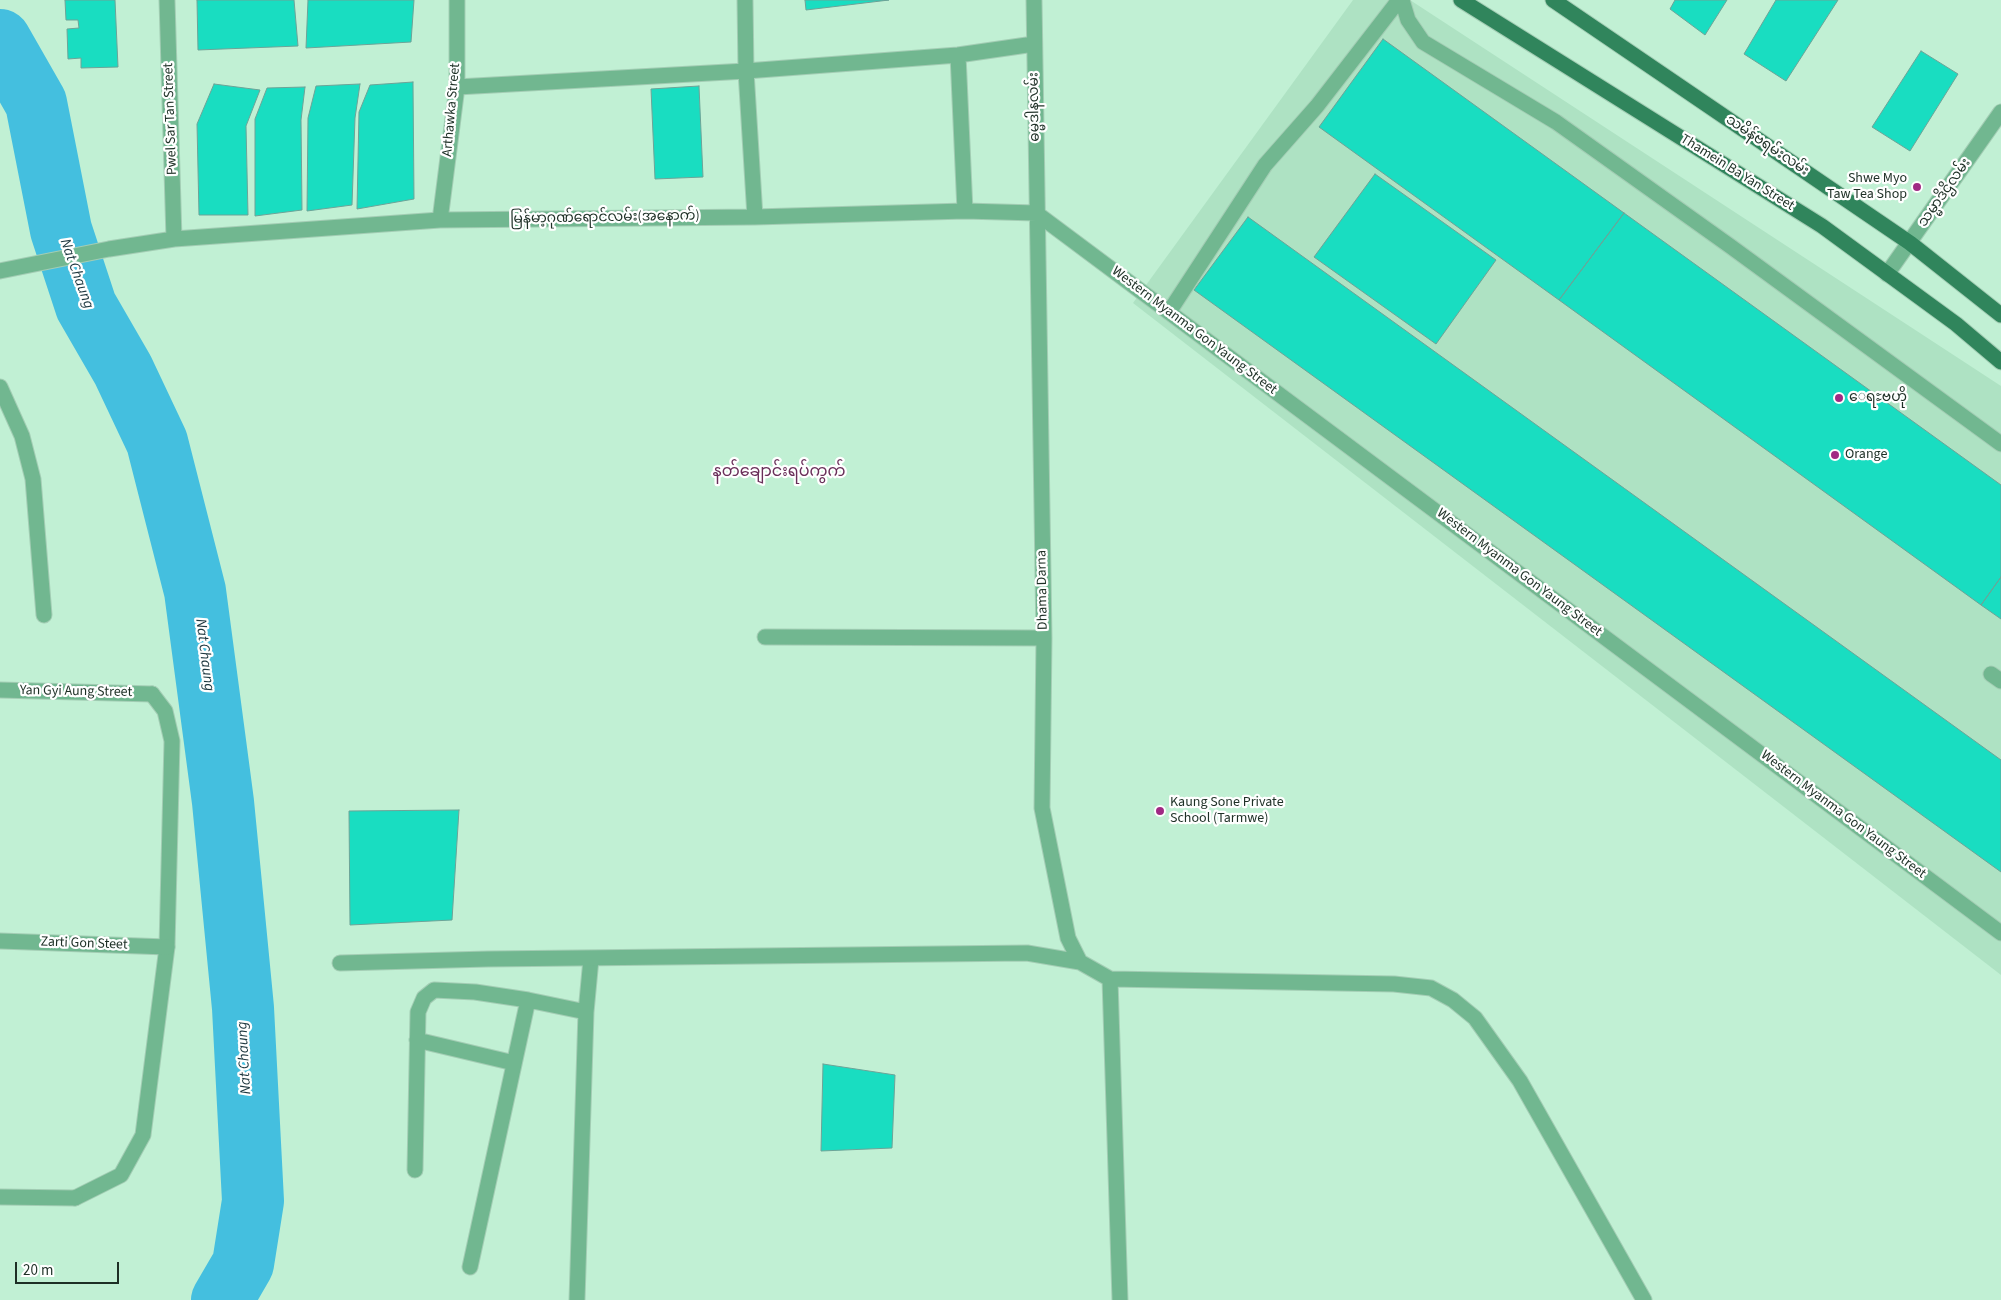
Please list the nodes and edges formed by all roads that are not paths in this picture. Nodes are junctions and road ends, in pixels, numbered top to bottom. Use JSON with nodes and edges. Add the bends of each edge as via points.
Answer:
{"nodes":[{"id":1,"x":167,"y":0,"type":"edge"},
{"id":2,"x":457,"y":0,"type":"edge"},
{"id":3,"x":745,"y":0,"type":"edge"},
{"id":4,"x":1034,"y":0,"type":"edge"},
{"id":5,"x":1398,"y":0,"type":"edge"},
{"id":6,"x":1402,"y":0,"type":"edge"},
{"id":7,"x":1461,"y":0,"type":"edge"},
{"id":8,"x":1553,"y":0,"type":"edge"},
{"id":9,"x":1034,"y":44,"type":"junction"},
{"id":10,"x":958,"y":55,"type":"junction"},
{"id":11,"x":746,"y":71,"type":"junction"},
{"id":12,"x":457,"y":87,"type":"junction"},
{"id":13,"x":2001,"y":112,"type":"edge"},
{"id":14,"x":965,"y":211,"type":"junction"},
{"id":15,"x":1036,"y":213,"type":"junction"},
{"id":16,"x":755,"y":217,"type":"junction"},
{"id":17,"x":440,"y":220,"type":"junction"},
{"id":18,"x":174,"y":239,"type":"junction"},
{"id":19,"x":1910,"y":243,"type":"junction"},
{"id":20,"x":0,"y":271,"type":"edge"},
{"id":21,"x":1887,"y":274,"type":"junction"},
{"id":22,"x":1169,"y":312,"type":"junction"},
{"id":23,"x":2001,"y":315,"type":"edge"},
{"id":24,"x":2001,"y":362,"type":"edge"},
{"id":25,"x":0,"y":387,"type":"edge"},
{"id":26,"x":2001,"y":444,"type":"edge"},
{"id":27,"x":44,"y":615,"type":"dead end"},
{"id":28,"x":764,"y":637,"type":"dead end"},
{"id":29,"x":1044,"y":638,"type":"junction"},
{"id":30,"x":0,"y":690,"type":"edge"},
{"id":31,"x":2001,"y":933,"type":"edge"},
{"id":32,"x":0,"y":941,"type":"edge"},
{"id":33,"x":167,"y":947,"type":"junction"},
{"id":34,"x":591,"y":959,"type":"junction"},
{"id":35,"x":1080,"y":962,"type":"junction"},
{"id":36,"x":340,"y":963,"type":"dead end"},
{"id":37,"x":1110,"y":979,"type":"junction"},
{"id":38,"x":528,"y":1000,"type":"junction"},
{"id":39,"x":586,"y":1012,"type":"junction"},
{"id":40,"x":417,"y":1040,"type":"junction"},
{"id":41,"x":514,"y":1063,"type":"junction"},
{"id":42,"x":415,"y":1170,"type":"dead end"},
{"id":43,"x":0,"y":1197,"type":"edge"},
{"id":44,"x":470,"y":1267,"type":"dead end"},
{"id":45,"x":577,"y":1300,"type":"edge"},
{"id":46,"x":1120,"y":1300,"type":"edge"},
{"id":47,"x":1644,"y":1300,"type":"edge"}],
"edges":[{"from":1,"to":18,"type":"street","name":"Pwel Sar Tan Street"},
{"from":2,"to":12,"type":"street","name":"Arthawka Street"},
{"from":3,"to":11,"type":"street"},
{"from":4,"to":9,"type":"street","name":"ဓမ္မဒါနလမ်း"},
{"from":5,"to":22,"type":"street","via":[[1317,106],[1265,165]]},
{"from":6,"to":26,"type":"street","via":[[1408,20],[1422,42],[1556,122]]},
{"from":7,"to":21,"type":"main road","name":"Thamein Ba Yan Street","via":[[1822,226]]},
{"from":8,"to":19,"type":"main road","name":"သမိန်ဗရမ်းလမ်း"},
{"from":9,"to":10,"type":"street"},
{"from":9,"to":15,"type":"street","name":"ဓမ္မဒါနလမ်း"},
{"from":10,"to":11,"type":"street"},
{"from":10,"to":14,"type":"street"},
{"from":11,"to":12,"type":"street"},
{"from":11,"to":16,"type":"street"},
{"from":12,"to":17,"type":"street","name":"Arthawka Street"},
{"from":13,"to":19,"type":"street","name":"သမ္မာဒိဌိလမ်း"},
{"from":14,"to":15,"type":"street","name":"မြန်မာ့ဂုဏ်ရောင်လမ်း(အနောက်)"},
{"from":14,"to":16,"type":"street","name":"မြန်မာ့ဂုဏ်ရောင်လမ်း(အနောက်)"},
{"from":15,"to":22,"type":"street","name":"Western Myanma Gon Yaung Street"},
{"from":15,"to":29,"type":"street","name":"Dhama Darna"},
{"from":16,"to":17,"type":"street","name":"မြန်မာ့ဂုဏ်ရောင်လမ်း(အနောက်)"},
{"from":17,"to":18,"type":"street","name":"မြန်မာ့ဂုဏ်ရောင်လမ်း(အနောက်)"},
{"from":18,"to":20,"type":"street","name":"မြန်မာ့ဂုဏ်ရောင်လမ်း(အနောက်)"},
{"from":19,"to":21,"type":"street","name":"သမ္မာဒိဌိလမ်း"},
{"from":19,"to":23,"type":"main road","name":"သမိန်ဗရမ်းလမ်း"},
{"from":21,"to":24,"type":"main road","name":"Thamein Ba Yan Street","via":[[1956,324]]},
{"from":22,"to":31,"type":"street","name":"Western Myanma Gon Yaung Street"},
{"from":25,"to":27,"type":"street","via":[[22,436],[33,479]]},
{"from":28,"to":29,"type":"street"},
{"from":29,"to":35,"type":"street","name":"Dhama Darna","via":[[1042,808],[1066,930]]},
{"from":30,"to":33,"type":"street","name":"Yan Gyi Aung Street","via":[[152,694],[165,711],[172,741]]},
{"from":32,"to":33,"type":"street","name":"Zarti Gon Steet"},
{"from":33,"to":43,"type":"street","via":[[143,1135],[121,1175],[75,1198]]},
{"from":34,"to":35,"type":"street","via":[[1027,953]]},
{"from":34,"to":36,"type":"street"},
{"from":34,"to":39,"type":"street"},
{"from":35,"to":37,"type":"street"},
{"from":37,"to":46,"type":"street"},
{"from":37,"to":47,"type":"street","via":[[1394,984],[1431,988],[1453,1000],[1475,1018],[1520,1082]]},
{"from":38,"to":39,"type":"street"},
{"from":38,"to":40,"type":"street","via":[[434,990],[424,998],[418,1012]]},
{"from":38,"to":41,"type":"street"},
{"from":39,"to":45,"type":"street"},
{"from":40,"to":41,"type":"street"},
{"from":40,"to":42,"type":"street"},
{"from":41,"to":44,"type":"street"}]}
